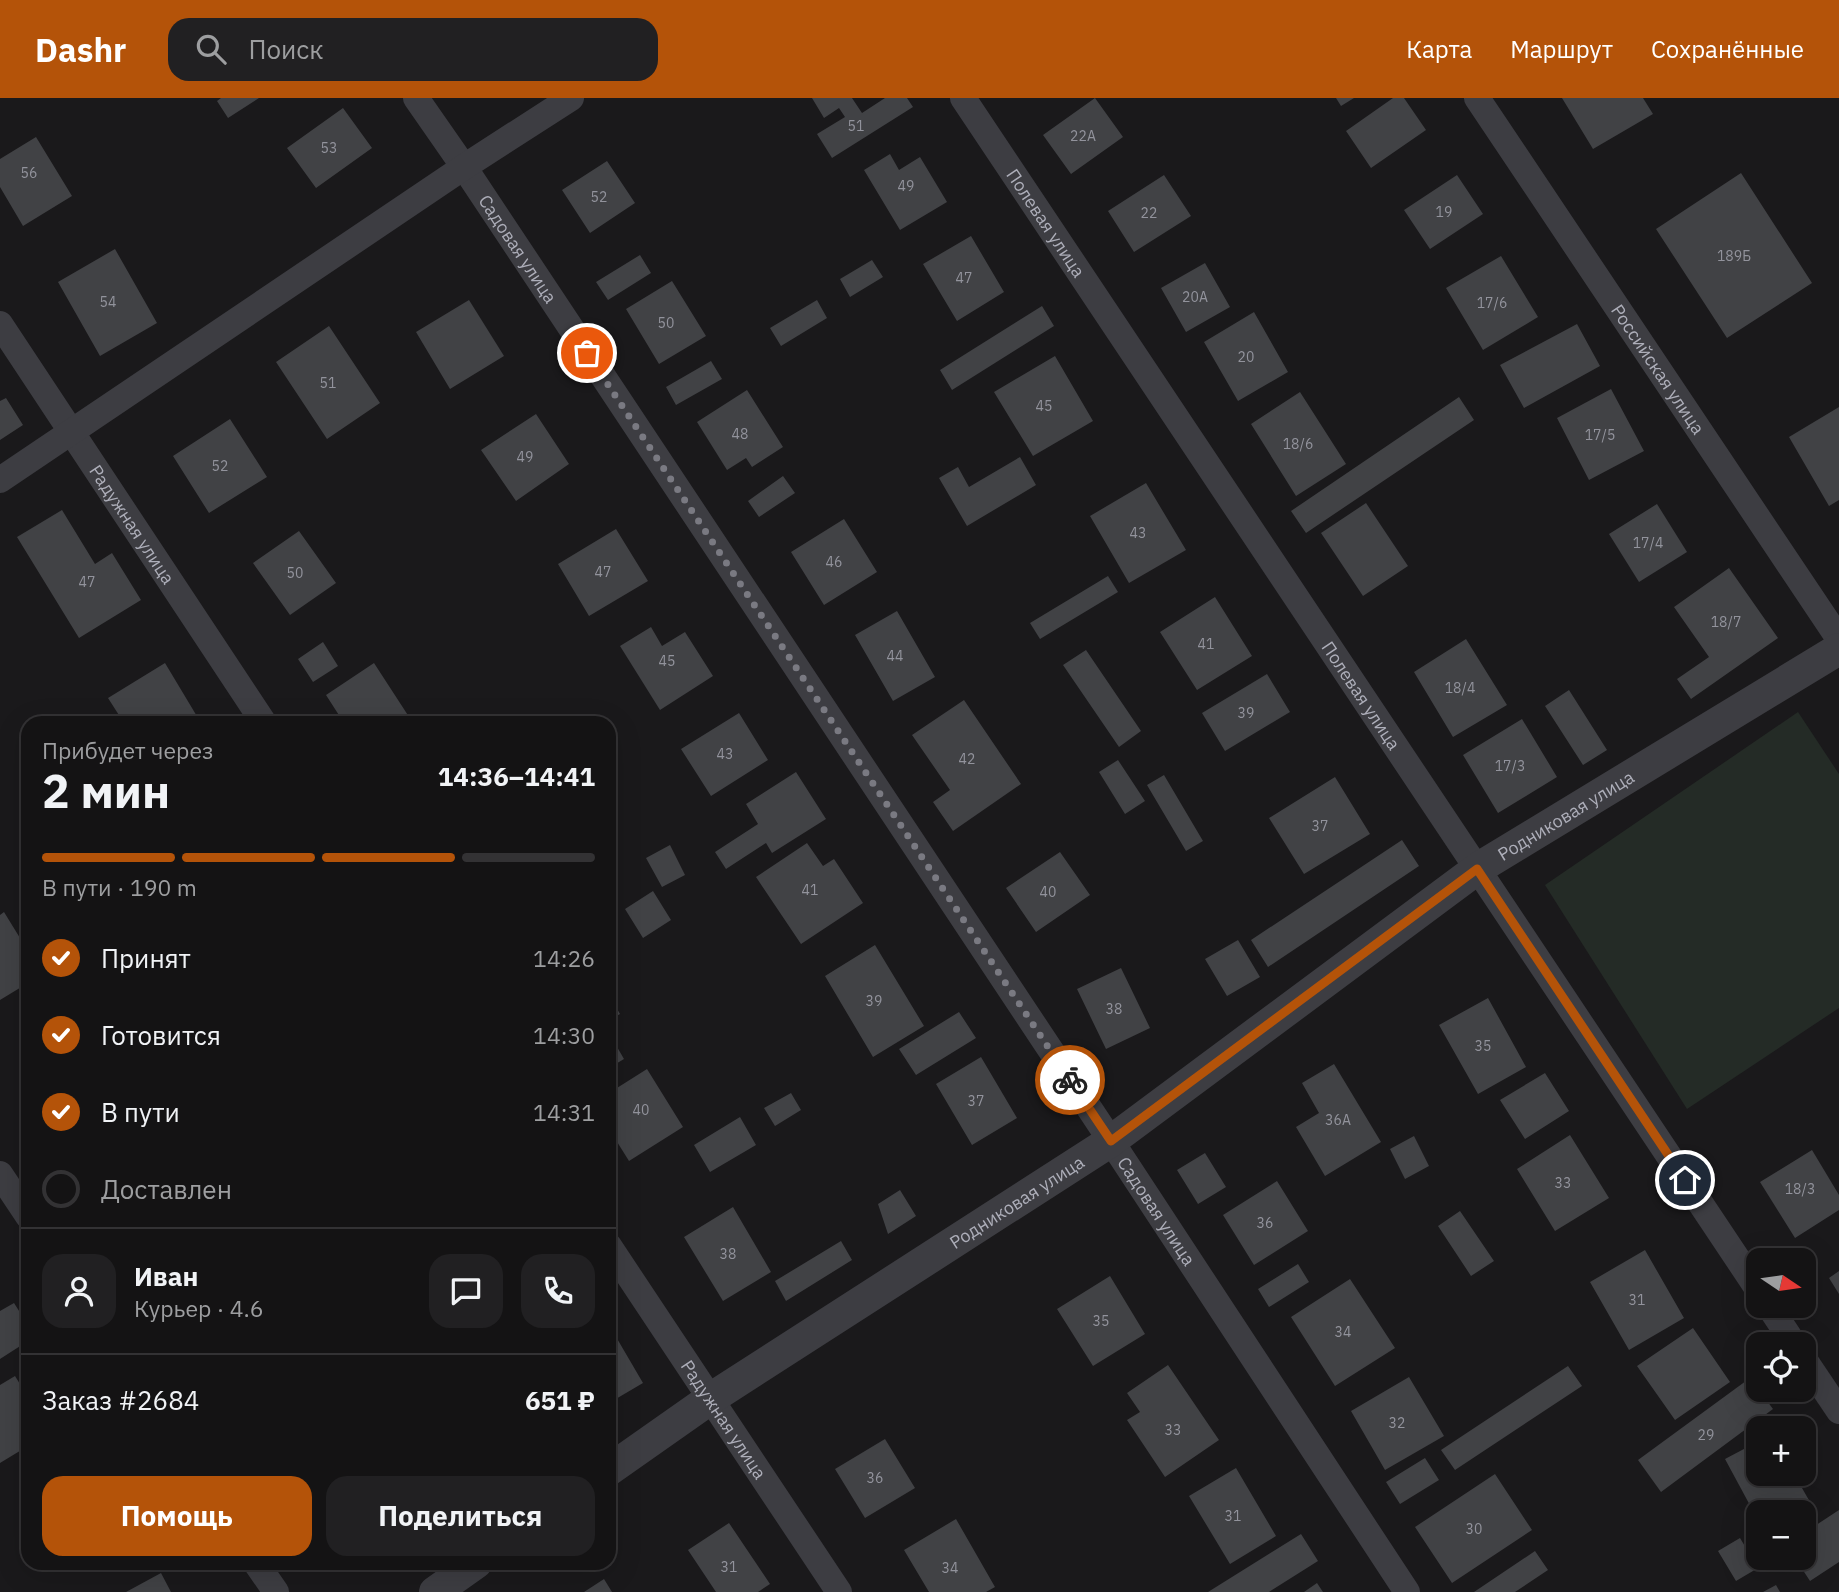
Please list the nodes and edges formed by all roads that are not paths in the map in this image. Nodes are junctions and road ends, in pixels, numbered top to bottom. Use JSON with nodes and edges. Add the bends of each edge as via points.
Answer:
{"nodes":[{"id":1,"x":416,"y":98,"type":"edge"},
{"id":2,"x":571,"y":98,"type":"edge"},
{"id":3,"x":963,"y":98,"type":"edge"},
{"id":4,"x":1477,"y":98,"type":"edge"},
{"id":5,"x":464,"y":167,"type":"junction"},
{"id":6,"x":0,"y":324,"type":"edge"},
{"id":7,"x":72,"y":432,"type":"junction"},
{"id":8,"x":0,"y":480,"type":"edge"},
{"id":9,"x":1839,"y":639,"type":"edge"},
{"id":10,"x":1839,"y":649,"type":"edge"},
{"id":11,"x":259,"y":716,"type":"edge"},
{"id":12,"x":1477,"y":869,"type":"junction"},
{"id":13,"x":1111,"y":1141,"type":"junction"},
{"id":14,"x":0,"y":1174,"type":"edge"},
{"id":15,"x":21,"y":1206,"type":"edge"},
{"id":16,"x":616,"y":1257,"type":"edge"},
{"id":17,"x":1746,"y":1272,"type":"edge"},
{"id":18,"x":1816,"y":1377,"type":"edge"},
{"id":19,"x":710,"y":1399,"type":"junction"},
{"id":20,"x":1839,"y":1411,"type":"edge"},
{"id":21,"x":616,"y":1465,"type":"edge"},
{"id":22,"x":261,"y":1570,"type":"edge"},
{"id":23,"x":467,"y":1570,"type":"edge"},
{"id":24,"x":276,"y":1592,"type":"edge"},
{"id":25,"x":435,"y":1592,"type":"edge"},
{"id":26,"x":839,"y":1592,"type":"edge"},
{"id":27,"x":1407,"y":1592,"type":"edge"}],
"edges":[{"from":1,"to":5,"type":"street","name":"Садовая улица"},
{"from":2,"to":5,"type":"street"},
{"from":3,"to":12,"type":"street","name":"Полевая улица"},
{"from":4,"to":9,"type":"street","name":"Российская улица"},
{"from":5,"to":7,"type":"street"},
{"from":5,"to":13,"type":"street","name":"Садовая улица"},
{"from":6,"to":7,"type":"street","name":"Радужная улица"},
{"from":7,"to":8,"type":"street"},
{"from":7,"to":11,"type":"street","name":"Радужная улица"},
{"from":10,"to":12,"type":"street","name":"Родниковая улица"},
{"from":12,"to":13,"type":"street","name":"Родниковая улица"},
{"from":12,"to":17,"type":"street","name":"Полевая улица"},
{"from":13,"to":19,"type":"street","name":"Родниковая улица"},
{"from":13,"to":27,"type":"street","name":"Садовая улица"},
{"from":14,"to":15,"type":"street"},
{"from":16,"to":19,"type":"street","name":"Радужная улица"},
{"from":18,"to":20,"type":"street"},
{"from":19,"to":21,"type":"street","name":"Родниковая улица"},
{"from":19,"to":26,"type":"street","name":"Радужная улица"},
{"from":22,"to":24,"type":"street"},
{"from":23,"to":25,"type":"street"}]}
